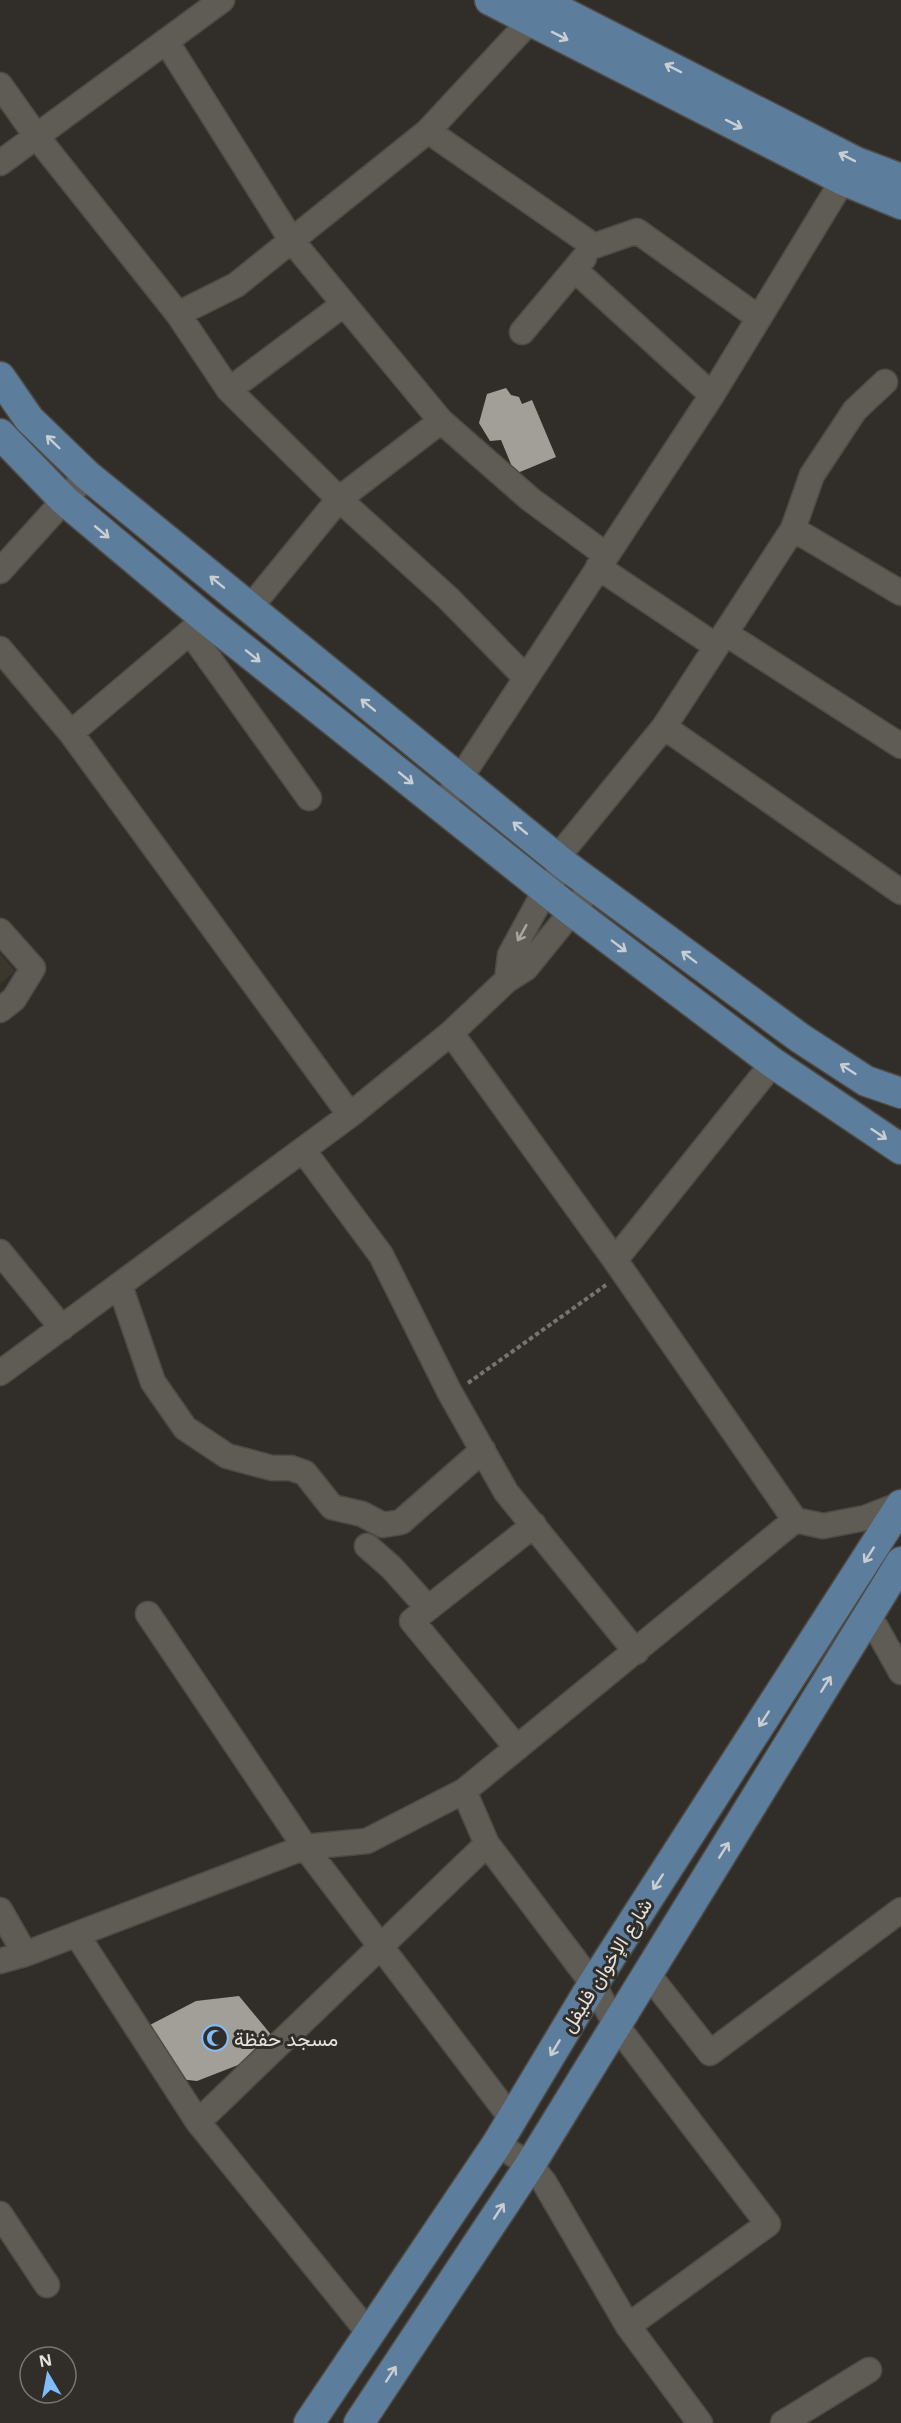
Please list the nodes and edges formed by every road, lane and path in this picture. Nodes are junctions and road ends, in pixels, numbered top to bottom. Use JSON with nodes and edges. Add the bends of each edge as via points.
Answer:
{"nodes":[{"id":1,"x":222,"y":0,"type":"edge"},
{"id":2,"x":489,"y":0,"type":"edge"},
{"id":3,"x":535,"y":10,"type":"edge"},
{"id":4,"x":166,"y":41,"type":"junction"},
{"id":5,"x":0,"y":85,"type":"edge"},
{"id":6,"x":428,"y":131,"type":"junction"},
{"id":7,"x":37,"y":137,"type":"junction"},
{"id":8,"x":0,"y":163,"type":"edge"},
{"id":9,"x":901,"y":179,"type":"edge"},
{"id":10,"x":843,"y":180,"type":"junction"},
{"id":11,"x":901,"y":204,"type":"edge"},
{"id":12,"x":292,"y":241,"type":"junction"},
{"id":13,"x":594,"y":246,"type":"junction"},
{"id":14,"x":575,"y":270,"type":"junction"},
{"id":15,"x":344,"y":304,"type":"junction"},
{"id":16,"x":178,"y":314,"type":"junction"},
{"id":17,"x":759,"y":318,"type":"junction"},
{"id":18,"x":522,"y":332,"type":"dead end"},
{"id":19,"x":0,"y":377,"type":"edge"},
{"id":20,"x":885,"y":382,"type":"dead end"},
{"id":21,"x":229,"y":390,"type":"junction"},
{"id":22,"x":712,"y":395,"type":"junction"},
{"id":23,"x":441,"y":421,"type":"junction"},
{"id":24,"x":0,"y":434,"type":"edge"},
{"id":25,"x":87,"y":475,"type":"junction"},
{"id":26,"x":339,"y":499,"type":"junction"},
{"id":27,"x":64,"y":500,"type":"junction"},
{"id":28,"x":792,"y":529,"type":"junction"},
{"id":29,"x":602,"y":561,"type":"junction"},
{"id":30,"x":0,"y":571,"type":"edge"},
{"id":31,"x":901,"y":593,"type":"edge"},
{"id":32,"x":249,"y":609,"type":"junction"},
{"id":33,"x":198,"y":625,"type":"junction"},
{"id":34,"x":721,"y":640,"type":"junction"},
{"id":35,"x":0,"y":648,"type":"edge"},
{"id":36,"x":526,"y":678,"type":"junction"},
{"id":37,"x":664,"y":727,"type":"junction"},
{"id":38,"x":71,"y":733,"type":"junction"},
{"id":39,"x":901,"y":746,"type":"edge"},
{"id":40,"x":461,"y":779,"type":"junction"},
{"id":41,"x":309,"y":798,"type":"dead end"},
{"id":42,"x":441,"y":806,"type":"junction"},
{"id":43,"x":561,"y":861,"type":"junction"},
{"id":44,"x":594,"y":885,"type":"junction"},
{"id":45,"x":546,"y":889,"type":"junction"},
{"id":46,"x":901,"y":892,"type":"edge"},
{"id":47,"x":572,"y":910,"type":"junction"},
{"id":48,"x":0,"y":931,"type":"edge"},
{"id":49,"x":507,"y":980,"type":"junction"},
{"id":50,"x":0,"y":1010,"type":"edge"},
{"id":51,"x":451,"y":1034,"type":"junction"},
{"id":52,"x":773,"y":1063,"type":"junction"},
{"id":53,"x":901,"y":1093,"type":"edge"},
{"id":54,"x":351,"y":1115,"type":"junction"},
{"id":55,"x":901,"y":1149,"type":"edge"},
{"id":56,"x":303,"y":1150,"type":"junction"},
{"id":57,"x":0,"y":1252,"type":"edge"},
{"id":58,"x":620,"y":1266,"type":"junction"},
{"id":59,"x":120,"y":1286,"type":"junction"},
{"id":60,"x":62,"y":1328,"type":"junction"},
{"id":61,"x":0,"y":1373,"type":"edge"},
{"id":62,"x":452,"y":1395,"type":"junction"},
{"id":63,"x":483,"y":1450,"type":"junction"},
{"id":64,"x":901,"y":1505,"type":"edge"},
{"id":65,"x":795,"y":1520,"type":"junction"},
{"id":66,"x":534,"y":1525,"type":"junction"},
{"id":67,"x":367,"y":1546,"type":"dead end"},
{"id":68,"x":901,"y":1562,"type":"edge"},
{"id":69,"x":428,"y":1608,"type":"junction"},
{"id":70,"x":148,"y":1614,"type":"dead end"},
{"id":71,"x":868,"y":1615,"type":"junction"},
{"id":72,"x":636,"y":1652,"type":"junction"},
{"id":73,"x":901,"y":1672,"type":"edge"},
{"id":74,"x":517,"y":1748,"type":"junction"},
{"id":75,"x":464,"y":1791,"type":"junction"},
{"id":76,"x":487,"y":1844,"type":"junction"},
{"id":77,"x":305,"y":1847,"type":"junction"},
{"id":78,"x":0,"y":1910,"type":"edge"},
{"id":79,"x":901,"y":1910,"type":"edge"},
{"id":80,"x":77,"y":1935,"type":"junction"},
{"id":81,"x":379,"y":1947,"type":"junction"},
{"id":82,"x":25,"y":1954,"type":"junction"},
{"id":83,"x":0,"y":1961,"type":"edge"},
{"id":84,"x":648,"y":1974,"type":"junction"},
{"id":85,"x":593,"y":1984,"type":"junction"},
{"id":86,"x":616,"y":2025,"type":"junction"},
{"id":87,"x":512,"y":2119,"type":"junction"},
{"id":88,"x":198,"y":2122,"type":"junction"},
{"id":89,"x":497,"y":2144,"type":"junction"},
{"id":90,"x":530,"y":2165,"type":"junction"},
{"id":91,"x":0,"y":2214,"type":"edge"},
{"id":92,"x":46,"y":2285,"type":"dead end"},
{"id":93,"x":628,"y":2326,"type":"junction"},
{"id":94,"x":369,"y":2333,"type":"junction"},
{"id":95,"x":869,"y":2370,"type":"dead end"},
{"id":96,"x":309,"y":2423,"type":"edge"},
{"id":97,"x":359,"y":2423,"type":"edge"},
{"id":98,"x":700,"y":2423,"type":"edge"},
{"id":99,"x":783,"y":2423,"type":"edge"}],
"edges":[{"from":1,"to":4,"type":"street"},
{"from":2,"to":3,"type":"main road"},
{"from":3,"to":6,"type":"street"},
{"from":9,"to":3,"type":"main road","one_way":true,"via":[[856,162]]},
{"from":3,"to":10,"type":"main road","one_way":true},
{"from":4,"to":7,"type":"street"},
{"from":4,"to":12,"type":"street"},
{"from":5,"to":7,"type":"street"},
{"from":6,"to":12,"type":"street"},
{"from":6,"to":13,"type":"street"},
{"from":7,"to":8,"type":"street"},
{"from":7,"to":16,"type":"street"},
{"from":10,"to":11,"type":"main road"},
{"from":10,"to":17,"type":"street"},
{"from":12,"to":15,"type":"street"},
{"from":12,"to":16,"type":"street","via":[[236,285]]},
{"from":13,"to":14,"type":"street"},
{"from":13,"to":17,"type":"street","via":[[637,231]]},
{"from":14,"to":18,"type":"street"},
{"from":14,"to":22,"type":"street"},
{"from":15,"to":21,"type":"street"},
{"from":15,"to":23,"type":"street"},
{"from":16,"to":21,"type":"street"},
{"from":17,"to":22,"type":"street"},
{"from":25,"to":19,"type":"main road","one_way":true,"via":[[29,419]]},
{"from":20,"to":28,"type":"street","via":[[855,410],[812,475]]},
{"from":21,"to":26,"type":"street"},
{"from":22,"to":29,"type":"street"},
{"from":23,"to":26,"type":"street"},
{"from":23,"to":29,"type":"street"},
{"from":24,"to":27,"type":"main road"},
{"from":25,"to":27,"type":"street"},
{"from":32,"to":25,"type":"main road","one_way":true},
{"from":26,"to":32,"type":"street"},
{"from":26,"to":36,"type":"street","via":[[448,598]]},
{"from":27,"to":30,"type":"street"},
{"from":27,"to":33,"type":"main road","one_way":true},
{"from":28,"to":31,"type":"street"},
{"from":28,"to":34,"type":"street"},
{"from":29,"to":34,"type":"street"},
{"from":29,"to":36,"type":"street"},
{"from":40,"to":32,"type":"main road","one_way":true},
{"from":33,"to":38,"type":"street"},
{"from":33,"to":41,"type":"street"},
{"from":33,"to":42,"type":"main road","one_way":true},
{"from":34,"to":37,"type":"street"},
{"from":34,"to":39,"type":"street"},
{"from":35,"to":38,"type":"street"},
{"from":36,"to":40,"type":"street"},
{"from":37,"to":43,"type":"street"},
{"from":37,"to":46,"type":"street"},
{"from":38,"to":54,"type":"street"},
{"from":40,"to":42,"type":"street"},
{"from":43,"to":40,"type":"main road","one_way":true},
{"from":42,"to":45,"type":"main road"},
{"from":43,"to":44,"type":"main road"},
{"from":43,"to":45,"type":"street"},
{"from":44,"to":47,"type":"street"},
{"from":53,"to":44,"type":"main road","one_way":true,"via":[[866,1081],[800,1038]]},
{"from":45,"to":47,"type":"main road"},
{"from":45,"to":49,"type":"street","one_way":true,"via":[[510,955]]},
{"from":47,"to":49,"type":"street","via":[[526,968]]},
{"from":47,"to":52,"type":"main road","one_way":true},
{"from":48,"to":50,"type":"street","via":[[33,968],[14,999]]},
{"from":49,"to":51,"type":"street"},
{"from":51,"to":54,"type":"street"},
{"from":51,"to":58,"type":"street"},
{"from":52,"to":55,"type":"main road","one_way":true},
{"from":52,"to":58,"type":"street"},
{"from":54,"to":56,"type":"street"},
{"from":56,"to":59,"type":"street"},
{"from":56,"to":62,"type":"street","via":[[381,1255]]},
{"from":57,"to":60,"type":"street"},
{"from":58,"to":62,"type":"path"},
{"from":58,"to":65,"type":"street"},
{"from":59,"to":60,"type":"street"},
{"from":59,"to":63,"type":"street","via":[[153,1382],[185,1428],[227,1456],[305,1473],[332,1507],[362,1514],[383,1526],[401,1522]]},
{"from":60,"to":61,"type":"street"},
{"from":62,"to":63,"type":"street"},
{"from":63,"to":66,"type":"street","via":[[506,1492]]},
{"from":64,"to":65,"type":"street","via":[[865,1518],[823,1526]]},
{"from":64,"to":85,"type":"main road","name":"شارع الإخوان فليفل","one_way":true},
{"from":65,"to":72,"type":"street"},
{"from":66,"to":69,"type":"street"},
{"from":66,"to":72,"type":"street"},
{"from":67,"to":69,"type":"street"},
{"from":68,"to":71,"type":"main road","name":"شارع الإخوان فليفل"},
{"from":69,"to":74,"type":"street","via":[[412,1621]]},
{"from":70,"to":77,"type":"street"},
{"from":71,"to":73,"type":"street"},
{"from":84,"to":71,"type":"main road","name":"شارع الإخوان فليفل","one_way":true},
{"from":72,"to":74,"type":"street"},
{"from":74,"to":75,"type":"street"},
{"from":75,"to":76,"type":"street"},
{"from":75,"to":77,"type":"street","via":[[367,1841]]},
{"from":76,"to":81,"type":"street"},
{"from":76,"to":85,"type":"street"},
{"from":77,"to":80,"type":"street"},
{"from":77,"to":81,"type":"street"},
{"from":78,"to":82,"type":"street"},
{"from":79,"to":84,"type":"street","via":[[710,2053]]},
{"from":80,"to":82,"type":"street"},
{"from":80,"to":88,"type":"street"},
{"from":81,"to":87,"type":"street"},
{"from":81,"to":88,"type":"street"},
{"from":82,"to":83,"type":"street"},
{"from":84,"to":86,"type":"main road","name":"شارع الإخوان فليفل"},
{"from":85,"to":86,"type":"street"},
{"from":85,"to":87,"type":"main road","name":"شارع الإخوان فليفل","one_way":true},
{"from":86,"to":90,"type":"main road","name":"شارع الإخوان فليفل"},
{"from":86,"to":93,"type":"street","via":[[768,2224]]},
{"from":87,"to":89,"type":"main road","name":"شارع الإخوان فليفل"},
{"from":88,"to":94,"type":"street"},
{"from":89,"to":90,"type":"street"},
{"from":89,"to":94,"type":"main road","name":"شارع الإخوان فليفل"},
{"from":90,"to":93,"type":"street","via":[[544,2182]]},
{"from":97,"to":90,"type":"main road","name":"شارع الإخوان فليفل","one_way":true},
{"from":91,"to":92,"type":"street"},
{"from":93,"to":98,"type":"street"},
{"from":94,"to":96,"type":"main road","name":"شارع الإخوان فليفل"},
{"from":95,"to":99,"type":"street"}]}
